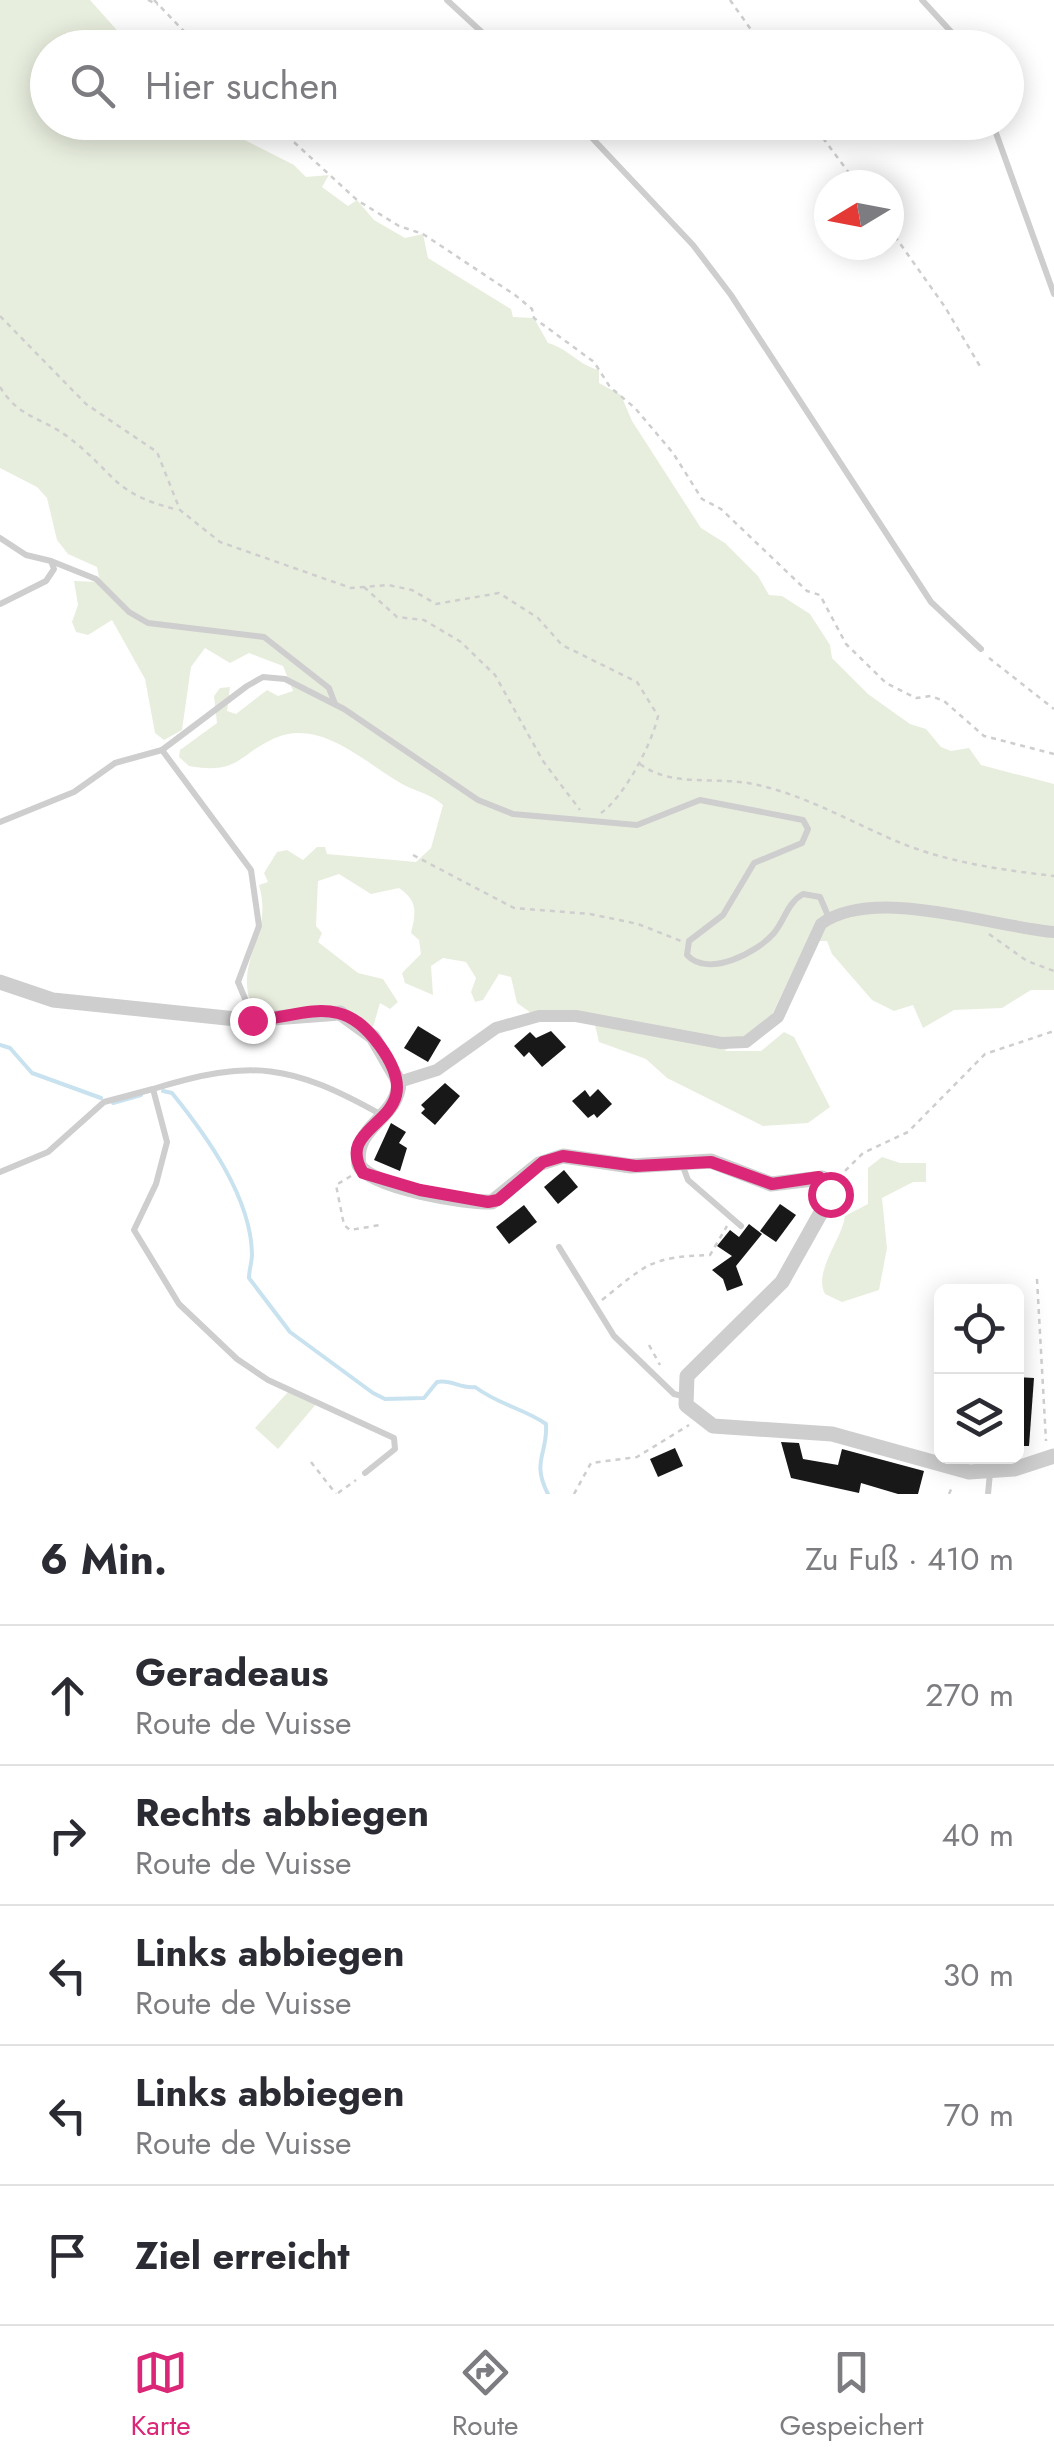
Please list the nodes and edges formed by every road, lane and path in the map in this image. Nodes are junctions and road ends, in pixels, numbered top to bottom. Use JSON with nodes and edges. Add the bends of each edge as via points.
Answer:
{"nodes":[{"id":1,"x":151,"y":0,"type":"edge"},
{"id":2,"x":447,"y":0,"type":"edge"},
{"id":3,"x":730,"y":0,"type":"edge"},
{"id":4,"x":922,"y":0,"type":"edge"},
{"id":5,"x":184,"y":30,"type":"edge"},
{"id":6,"x":479,"y":30,"type":"edge"},
{"id":7,"x":751,"y":30,"type":"edge"},
{"id":8,"x":950,"y":30,"type":"edge"},
{"id":9,"x":292,"y":140,"type":"edge"},
{"id":10,"x":595,"y":140,"type":"edge"},
{"id":11,"x":824,"y":140,"type":"edge"},
{"id":12,"x":998,"y":140,"type":"edge"},
{"id":13,"x":847,"y":170,"type":"edge"},
{"id":14,"x":904,"y":249,"type":"edge"},
{"id":15,"x":1054,"y":294,"type":"edge"},
{"id":16,"x":0,"y":316,"type":"edge"},
{"id":17,"x":980,"y":368,"type":"dead end"},
{"id":18,"x":0,"y":387,"type":"edge"},
{"id":19,"x":180,"y":510,"type":"junction"},
{"id":20,"x":0,"y":538,"type":"edge"},
{"id":21,"x":51,"y":561,"type":"junction"},
{"id":22,"x":364,"y":587,"type":"junction"},
{"id":23,"x":0,"y":604,"type":"edge"},
{"id":24,"x":981,"y":649,"type":"joint"},
{"id":25,"x":335,"y":704,"type":"junction"},
{"id":26,"x":1054,"y":709,"type":"edge"},
{"id":27,"x":162,"y":750,"type":"junction"},
{"id":28,"x":1054,"y":754,"type":"edge"},
{"id":29,"x":640,"y":763,"type":"junction"},
{"id":30,"x":0,"y":822,"type":"edge"},
{"id":31,"x":589,"y":824,"type":"junction"},
{"id":32,"x":413,"y":855,"type":"dead end"},
{"id":33,"x":1054,"y":876,"type":"edge"},
{"id":34,"x":829,"y":918,"type":"junction"},
{"id":35,"x":968,"y":918,"type":"junction"},
{"id":36,"x":1054,"y":932,"type":"edge"},
{"id":37,"x":686,"y":944,"type":"junction"},
{"id":38,"x":1054,"y":971,"type":"edge"},
{"id":39,"x":0,"y":982,"type":"edge"},
{"id":40,"x":254,"y":1020,"type":"junction"},
{"id":41,"x":1054,"y":1031,"type":"edge"},
{"id":42,"x":399,"y":1082,"type":"junction"},
{"id":43,"x":154,"y":1090,"type":"junction"},
{"id":44,"x":383,"y":1116,"type":"junction"},
{"id":45,"x":682,"y":1162,"type":"junction"},
{"id":46,"x":361,"y":1170,"type":"junction"},
{"id":47,"x":0,"y":1172,"type":"edge"},
{"id":48,"x":828,"y":1186,"type":"junction"},
{"id":49,"x":733,"y":1219,"type":"junction"},
{"id":50,"x":380,"y":1225,"type":"dead end"},
{"id":51,"x":741,"y":1226,"type":"dead end"},
{"id":52,"x":559,"y":1247,"type":"dead end"},
{"id":53,"x":1037,"y":1279,"type":"dead end"},
{"id":54,"x":596,"y":1304,"type":"junction"},
{"id":55,"x":684,"y":1396,"type":"junction"},
{"id":56,"x":699,"y":1419,"type":"junction"},
{"id":57,"x":1052,"y":1457,"type":"edge"},
{"id":58,"x":311,"y":1462,"type":"dead end"},
{"id":59,"x":990,"y":1472,"type":"junction"},
{"id":60,"x":365,"y":1473,"type":"joint"},
{"id":61,"x":337,"y":1494,"type":"edge"},
{"id":62,"x":574,"y":1494,"type":"edge"},
{"id":63,"x":988,"y":1494,"type":"edge"}],
"edges":[{"from":1,"to":5,"type":"path"},
{"from":2,"to":6,"type":"lane"},
{"from":3,"to":7,"type":"path"},
{"from":4,"to":8,"type":"lane"},
{"from":9,"to":28,"type":"path","via":[[357,200],[515,294],[534,318],[594,362],[672,453],[702,500],[720,509],[806,591],[820,595],[868,669],[902,692],[944,700],[984,736]]},
{"from":10,"to":24,"type":"lane","via":[[694,245],[931,602]]},
{"from":11,"to":13,"type":"path"},
{"from":12,"to":15,"type":"lane"},
{"from":14,"to":17,"type":"path"},
{"from":16,"to":19,"type":"path","via":[[86,404],[157,452]]},
{"from":18,"to":19,"type":"path","via":[[15,411],[71,439],[129,495]]},
{"from":19,"to":22,"type":"path","via":[[234,549]]},
{"from":20,"to":21,"type":"lane"},
{"from":21,"to":23,"type":"lane","via":[[46,581]]},
{"from":21,"to":25,"type":"lane","via":[[96,579],[148,622],[264,637],[329,688]]},
{"from":22,"to":29,"type":"path","via":[[412,590],[436,604],[499,593],[538,618],[562,646],[637,682],[658,716]]},
{"from":22,"to":31,"type":"path","via":[[397,617],[424,620],[461,642],[494,674],[543,761]]},
{"from":24,"to":26,"type":"path"},
{"from":25,"to":27,"type":"lane","via":[[285,678],[260,678]]},
{"from":25,"to":31,"type":"lane","via":[[491,807]]},
{"from":27,"to":30,"type":"lane","via":[[115,763],[74,792]]},
{"from":27,"to":40,"type":"lane","via":[[251,870],[259,926],[238,982]]},
{"from":29,"to":31,"type":"path","via":[[612,805]]},
{"from":29,"to":33,"type":"path","via":[[678,779],[757,784],[928,852]]},
{"from":31,"to":37,"type":"lane","via":[[637,825],[700,800],[798,817],[806,824],[802,842],[748,868],[722,915]]},
{"from":32,"to":37,"type":"path","via":[[514,908],[638,924]]},
{"from":34,"to":35,"type":"street","via":[[880,910]]},
{"from":34,"to":37,"type":"lane","via":[[820,897],[803,894],[771,936],[736,957],[695,962]]},
{"from":34,"to":42,"type":"street","via":[[812,940],[778,1017],[746,1042],[540,1016],[496,1028],[437,1070]]},
{"from":35,"to":36,"type":"street"},
{"from":35,"to":38,"type":"path"},
{"from":39,"to":40,"type":"street","via":[[53,1000]]},
{"from":40,"to":42,"type":"street","via":[[344,1015],[373,1037]]},
{"from":41,"to":48,"type":"path","via":[[985,1054],[908,1132],[863,1152]]},
{"from":42,"to":44,"type":"street"},
{"from":43,"to":44,"type":"lane","via":[[188,1078],[275,1069]]},
{"from":43,"to":47,"type":"lane","via":[[104,1102],[48,1152]]},
{"from":43,"to":60,"type":"lane","via":[[166,1142],[136,1238],[178,1304],[238,1358],[268,1380],[394,1438],[395,1449]]},
{"from":44,"to":46,"type":"street","via":[[361,1138]]},
{"from":45,"to":46,"type":"street","via":[[636,1166],[553,1158],[488,1202],[384,1182]]},
{"from":45,"to":48,"type":"street","via":[[715,1162],[772,1184],[819,1177]]},
{"from":45,"to":49,"type":"lane","via":[[688,1180]]},
{"from":46,"to":50,"type":"path","via":[[336,1185],[344,1225]]},
{"from":48,"to":55,"type":"street","via":[[825,1208],[782,1282],[692,1368]]},
{"from":49,"to":51,"type":"lane"},
{"from":49,"to":54,"type":"path","via":[[710,1255],[642,1265]]},
{"from":52,"to":54,"type":"lane"},
{"from":53,"to":57,"type":"path"},
{"from":54,"to":55,"type":"lane","via":[[614,1336]]},
{"from":55,"to":56,"type":"street"},
{"from":56,"to":59,"type":"street","via":[[714,1426],[832,1434],[946,1467]]},
{"from":56,"to":62,"type":"path","via":[[638,1457],[590,1463]]},
{"from":57,"to":59,"type":"street"},
{"from":58,"to":61,"type":"path"},
{"from":59,"to":63,"type":"lane"},
{"from":60,"to":61,"type":"path"}]}
